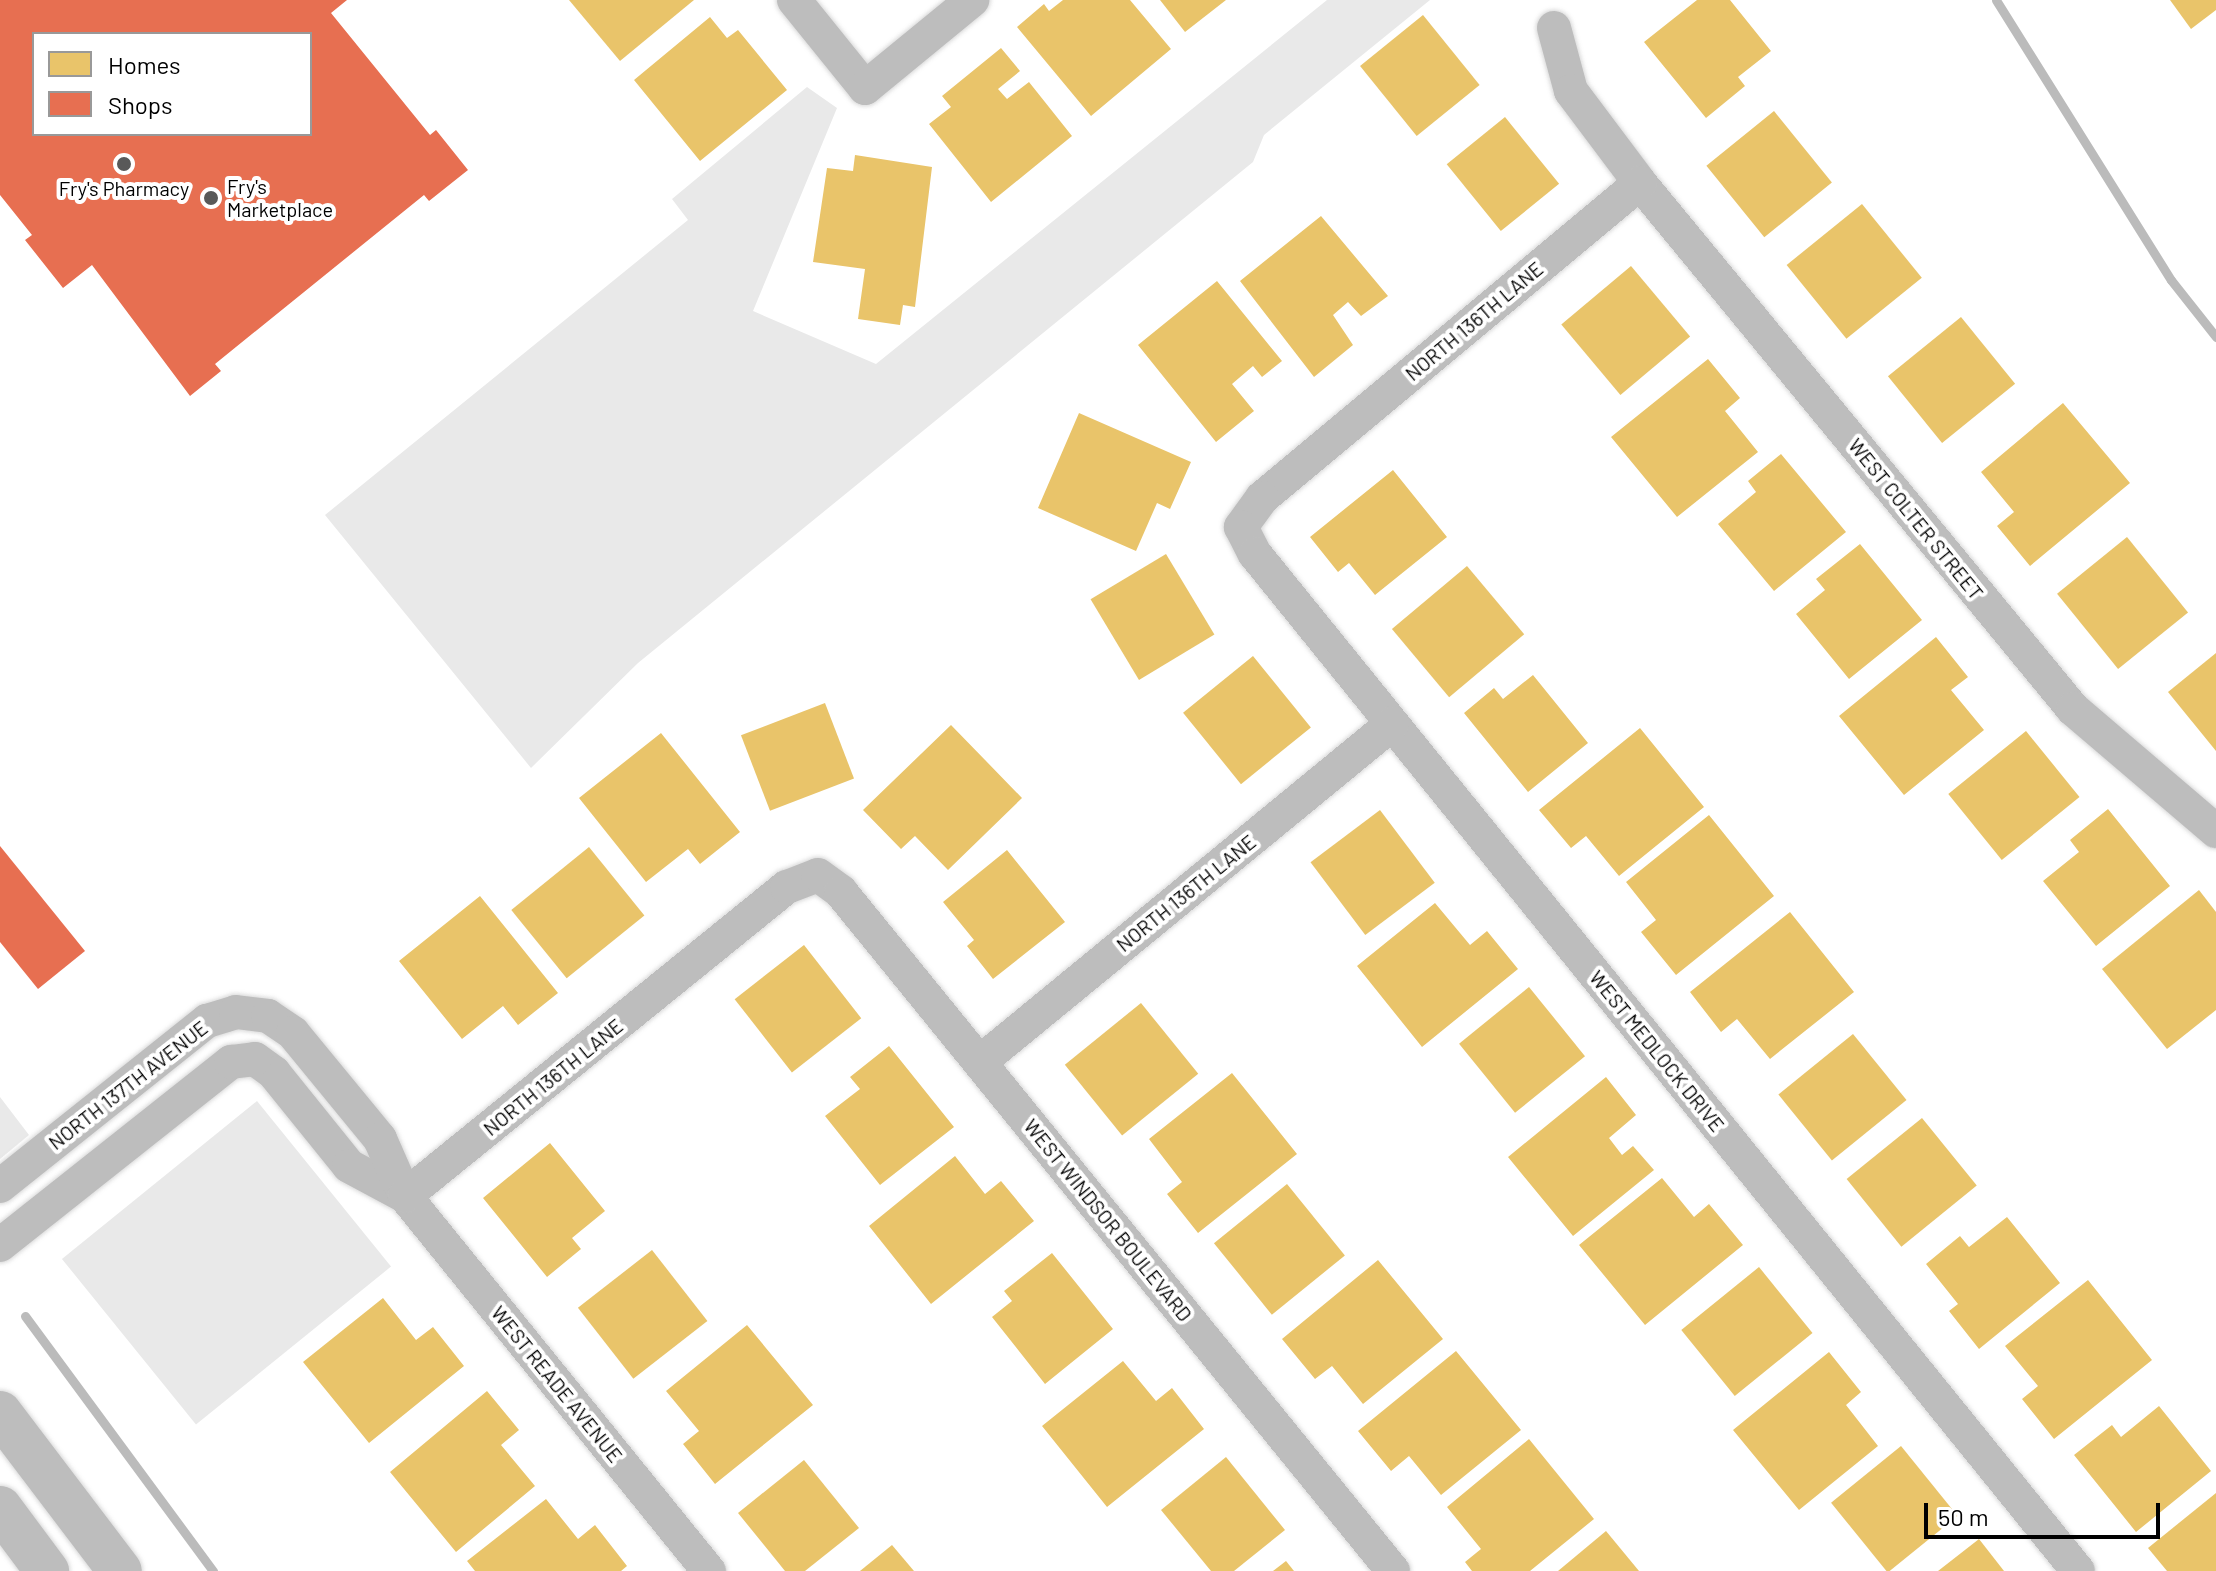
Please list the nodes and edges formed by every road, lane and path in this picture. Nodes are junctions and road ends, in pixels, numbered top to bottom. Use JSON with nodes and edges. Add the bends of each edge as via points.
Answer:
{"nodes":[{"id":1,"x":794,"y":0,"type":"edge"},
{"id":2,"x":972,"y":0,"type":"edge"},
{"id":3,"x":1554,"y":28,"type":"dead end"},
{"id":4,"x":1640,"y":183,"type":"junction"},
{"id":5,"x":1241,"y":527,"type":"joint"},
{"id":6,"x":1392,"y":724,"type":"junction"},
{"id":7,"x":2216,"y":831,"type":"edge"},
{"id":8,"x":818,"y":875,"type":"joint"},
{"id":9,"x":268,"y":1016,"type":"junction"},
{"id":10,"x":255,"y":1059,"type":"junction"},
{"id":11,"x":980,"y":1062,"type":"junction"},
{"id":12,"x":357,"y":1112,"type":"junction"},
{"id":13,"x":326,"y":1139,"type":"junction"},
{"id":14,"x":0,"y":1186,"type":"edge"},
{"id":15,"x":405,"y":1196,"type":"junction"},
{"id":16,"x":0,"y":1245,"type":"edge"},
{"id":17,"x":0,"y":1413,"type":"edge"},
{"id":18,"x":0,"y":1508,"type":"edge"},
{"id":19,"x":47,"y":1571,"type":"edge"},
{"id":20,"x":120,"y":1571,"type":"edge"},
{"id":21,"x":709,"y":1571,"type":"edge"},
{"id":22,"x":1393,"y":1571,"type":"edge"},
{"id":23,"x":2078,"y":1571,"type":"edge"}],
"edges":[{"from":1,"to":2,"type":"street","via":[[865,88]]},
{"from":3,"to":4,"type":"street","name":"WEST COLTER STREET","via":[[1571,91]]},
{"from":4,"to":5,"type":"street","name":"NORTH 136TH LANE","via":[[1262,498]]},
{"from":4,"to":7,"type":"street","name":"WEST COLTER STREET","via":[[2073,709]]},
{"from":5,"to":6,"type":"street","name":"WEST MEDLOCK DRIVE","via":[[1255,554]]},
{"from":6,"to":11,"type":"street","name":"NORTH 136TH LANE"},
{"from":6,"to":23,"type":"street","name":"WEST MEDLOCK DRIVE"},
{"from":8,"to":11,"type":"street","name":"WEST WINDSOR BOULEVARD","via":[[841,892]]},
{"from":8,"to":15,"type":"street","name":"NORTH 136TH LANE","via":[[787,887]]},
{"from":9,"to":10,"type":"street"},
{"from":9,"to":12,"type":"street","name":"WEST READE AVENUE","via":[[293,1033]]},
{"from":9,"to":14,"type":"street","name":"NORTH 137TH AVENUE","via":[[236,1012],[207,1021]]},
{"from":10,"to":13,"type":"street","name":"WEST READE AVENUE","via":[[274,1073]]},
{"from":10,"to":16,"type":"street","via":[[231,1062]]},
{"from":11,"to":22,"type":"street","name":"WEST WINDSOR BOULEVARD"},
{"from":12,"to":13,"type":"street"},
{"from":12,"to":15,"type":"street","name":"WEST READE AVENUE","via":[[380,1139]]},
{"from":13,"to":15,"type":"street","name":"WEST READE AVENUE","via":[[349,1166]]},
{"from":15,"to":21,"type":"street","name":"WEST READE AVENUE"},
{"from":17,"to":20,"type":"main road"},
{"from":18,"to":19,"type":"main road"}]}
